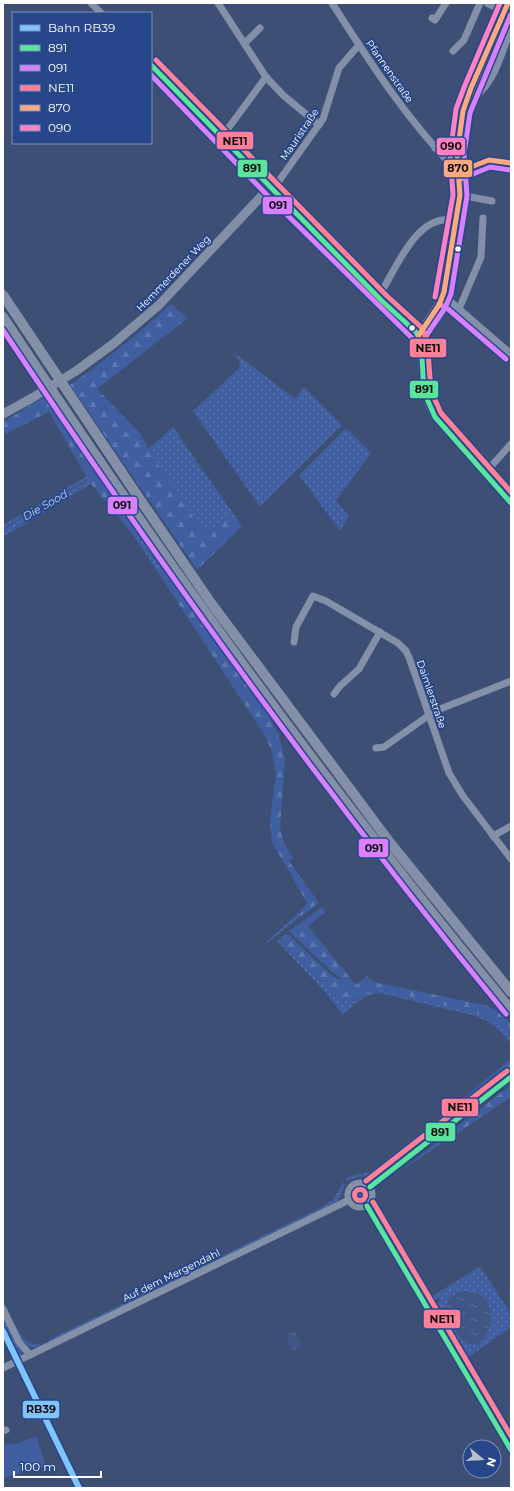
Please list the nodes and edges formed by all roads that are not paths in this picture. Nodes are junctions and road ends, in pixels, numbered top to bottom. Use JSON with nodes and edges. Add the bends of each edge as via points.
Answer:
{"nodes":[{"id":1,"x":91,"y":3,"type":"edge"},
{"id":2,"x":218,"y":3,"type":"edge"},
{"id":3,"x":332,"y":3,"type":"edge"},
{"id":4,"x":446,"y":3,"type":"edge"},
{"id":5,"x":480,"y":3,"type":"edge"},
{"id":6,"x":487,"y":3,"type":"edge"},
{"id":7,"x":508,"y":10,"type":"edge"},
{"id":8,"x":100,"y":12,"type":"edge"},
{"id":9,"x":432,"y":18,"type":"dead end"},
{"id":10,"x":260,"y":28,"type":"dead end"},
{"id":11,"x":511,"y":28,"type":"edge"},
{"id":12,"x":245,"y":43,"type":"junction"},
{"id":13,"x":359,"y":45,"type":"junction"},
{"id":14,"x":453,"y":51,"type":"dead end"},
{"id":15,"x":152,"y":66,"type":"edge"},
{"id":16,"x":266,"y":77,"type":"junction"},
{"id":17,"x":465,"y":102,"type":"junction"},
{"id":18,"x":319,"y":125,"type":"junction"},
{"id":19,"x":221,"y":138,"type":"junction"},
{"id":20,"x":458,"y":145,"type":"junction"},
{"id":21,"x":435,"y":148,"type":"junction"},
{"id":22,"x":511,"y":163,"type":"edge"},
{"id":23,"x":458,"y":172,"type":"junction"},
{"id":24,"x":269,"y":188,"type":"junction"},
{"id":25,"x":460,"y":195,"type":"junction"},
{"id":26,"x":492,"y":200,"type":"dead end"},
{"id":27,"x":483,"y":218,"type":"dead end"},
{"id":28,"x":454,"y":220,"type":"junction"},
{"id":29,"x":3,"y":295,"type":"edge"},
{"id":30,"x":378,"y":297,"type":"junction"},
{"id":31,"x":442,"y":298,"type":"junction"},
{"id":32,"x":459,"y":309,"type":"junction"},
{"id":33,"x":3,"y":317,"type":"edge"},
{"id":34,"x":419,"y":335,"type":"junction"},
{"id":35,"x":511,"y":354,"type":"edge"},
{"id":36,"x":3,"y":414,"type":"edge"},
{"id":37,"x":511,"y":444,"type":"edge"},
{"id":38,"x":485,"y":473,"type":"junction"},
{"id":39,"x":511,"y":503,"type":"edge"},
{"id":40,"x":380,"y":632,"type":"junction"},
{"id":41,"x":294,"y":642,"type":"dead end"},
{"id":42,"x":511,"y":681,"type":"edge"},
{"id":43,"x":334,"y":694,"type":"dead end"},
{"id":44,"x":429,"y":714,"type":"junction"},
{"id":45,"x":376,"y":748,"type":"dead end"},
{"id":46,"x":511,"y":826,"type":"edge"},
{"id":47,"x":493,"y":836,"type":"junction"},
{"id":48,"x":511,"y":859,"type":"edge"},
{"id":49,"x":511,"y":992,"type":"edge"},
{"id":50,"x":511,"y":1010,"type":"edge"},
{"id":51,"x":511,"y":1078,"type":"edge"},
{"id":52,"x":370,"y":1187,"type":"junction"},
{"id":53,"x":349,"y":1200,"type":"junction"},
{"id":54,"x":367,"y":1206,"type":"junction"},
{"id":55,"x":3,"y":1309,"type":"edge"},
{"id":56,"x":30,"y":1355,"type":"junction"},
{"id":57,"x":3,"y":1368,"type":"edge"},
{"id":58,"x":511,"y":1450,"type":"edge"}],
"edges":[{"from":1,"to":8,"type":"street"},
{"from":2,"to":12,"type":"street"},
{"from":3,"to":13,"type":"street","name":"Pfannenstraße"},
{"from":4,"to":9,"type":"street","via":[[435,20]]},
{"from":5,"to":14,"type":"street","via":[[464,40]]},
{"from":6,"to":7,"type":"street"},
{"from":7,"to":17,"type":"main road"},
{"from":10,"to":12,"type":"street"},
{"from":11,"to":17,"type":"street","via":[[486,85],[478,95]]},
{"from":12,"to":16,"type":"street"},
{"from":13,"to":18,"type":"street","name":"Mauristraße","via":[[339,68],[326,113]]},
{"from":13,"to":21,"type":"street","name":"Pfannenstraße","via":[[393,96]]},
{"from":15,"to":19,"type":"street"},
{"from":16,"to":18,"type":"street"},
{"from":16,"to":19,"type":"street"},
{"from":17,"to":20,"type":"main road"},
{"from":18,"to":24,"type":"street","name":"Mauristraße","via":[[276,185]]},
{"from":19,"to":24,"type":"street"},
{"from":20,"to":21,"type":"street"},
{"from":20,"to":23,"type":"main road"},
{"from":21,"to":23,"type":"street","name":"Pfannenstraße"},
{"from":22,"to":23,"type":"street","via":[[489,160]]},
{"from":23,"to":25,"type":"main road"},
{"from":24,"to":30,"type":"main road","via":[[335,251]]},
{"from":24,"to":36,"type":"main road","name":"Hemmerdener Weg","bridge":true,"via":[[159,305],[114,344],[76,371]]},
{"from":25,"to":26,"type":"street"},
{"from":25,"to":28,"type":"main road"},
{"from":27,"to":32,"type":"street","via":[[480,261]]},
{"from":28,"to":30,"type":"street","via":[[436,220],[409,244]]},
{"from":28,"to":31,"type":"main road"},
{"from":29,"to":49,"type":"highway","via":[[220,614],[391,844]]},
{"from":30,"to":34,"type":"main road"},
{"from":31,"to":32,"type":"street"},
{"from":31,"to":34,"type":"main road","via":[[427,326]]},
{"from":32,"to":35,"type":"street"},
{"from":33,"to":50,"type":"highway","via":[[232,650],[387,856]]},
{"from":34,"to":38,"type":"street","via":[[423,386],[430,408]]},
{"from":37,"to":38,"type":"street"},
{"from":38,"to":39,"type":"street"},
{"from":40,"to":41,"type":"street","name":"Daimlerstraße","via":[[313,596],[296,627]]},
{"from":40,"to":43,"type":"street","via":[[359,669]]},
{"from":40,"to":44,"type":"street","name":"Daimlerstraße","via":[[406,651]]},
{"from":42,"to":44,"type":"street"},
{"from":44,"to":45,"type":"street","via":[[384,746]]},
{"from":44,"to":47,"type":"street","name":"Daimlerstraße","via":[[452,778]]},
{"from":46,"to":47,"type":"street"},
{"from":47,"to":48,"type":"street","name":"Daimlerstraße"},
{"from":51,"to":52,"type":"street"},
{"from":52,"to":53,"type":"street","via":[[360,1183],[353,1185],[348,1192]]},
{"from":52,"to":54,"type":"street","via":[[372,1199]]},
{"from":53,"to":54,"type":"street","via":[[357,1207]]},
{"from":53,"to":56,"type":"street","name":"Auf dem Mergendahl"},
{"from":54,"to":58,"type":"street"},
{"from":55,"to":56,"type":"street","via":[[19,1342]]},
{"from":56,"to":57,"type":"street","name":"Auf dem Mergendahl"}]}
